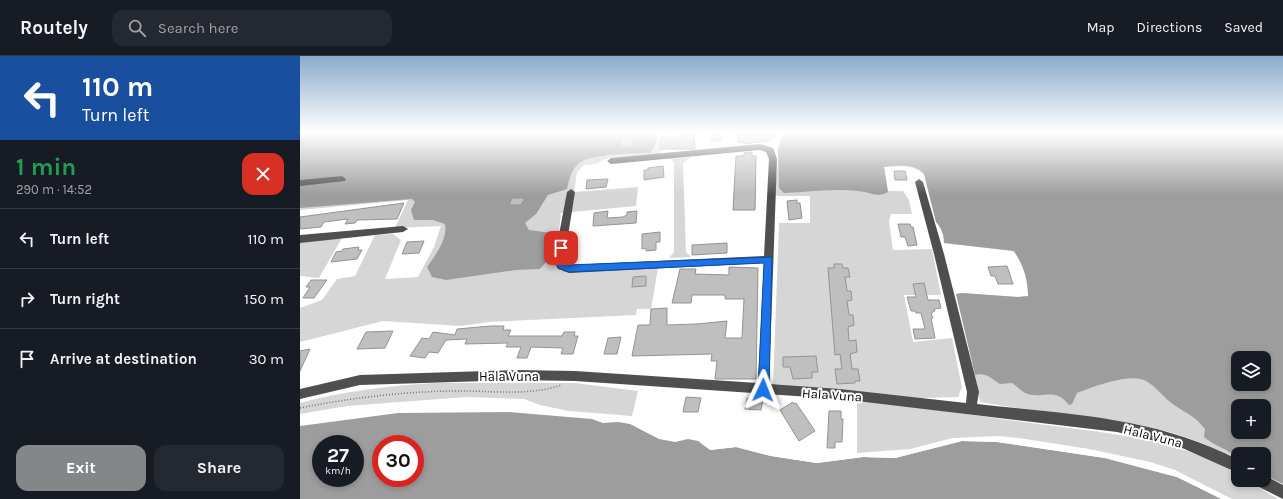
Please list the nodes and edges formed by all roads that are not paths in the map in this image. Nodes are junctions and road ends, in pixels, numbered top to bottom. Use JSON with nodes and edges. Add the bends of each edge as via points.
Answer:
{"nodes":[{"id":1,"x":689,"y":154,"type":"edge"},
{"id":2,"x":771,"y":154,"type":"edge"},
{"id":3,"x":611,"y":161,"type":"dead end"},
{"id":4,"x":342,"y":179,"type":"dead end"},
{"id":5,"x":919,"y":182,"type":"dead end"},
{"id":6,"x":300,"y":183,"type":"edge"},
{"id":7,"x":570,"y":192,"type":"dead end"},
{"id":8,"x":403,"y":229,"type":"dead end"},
{"id":9,"x":300,"y":239,"type":"edge"},
{"id":10,"x":769,"y":259,"type":"junction"},
{"id":11,"x":763,"y":390,"type":"junction"},
{"id":12,"x":300,"y":394,"type":"edge"},
{"id":13,"x":971,"y":408,"type":"junction"},
{"id":14,"x":1231,"y":463,"type":"edge"},
{"id":15,"x":1271,"y":486,"type":"edge"},
{"id":16,"x":1283,"y":492,"type":"edge"}],
"edges":[{"from":1,"to":3,"type":"street"},
{"from":2,"to":10,"type":"street"},
{"from":4,"to":6,"type":"street"},
{"from":5,"to":13,"type":"street","via":[[973,392]]},
{"from":7,"to":10,"type":"street","via":[[559,260],[561,266],[569,269]]},
{"from":8,"to":9,"type":"street"},
{"from":10,"to":11,"type":"street"},
{"from":11,"to":12,"type":"street","name":"Hala Vuna","via":[[575,376],[515,375],[360,380]]},
{"from":11,"to":13,"type":"street","name":"Hala Vuna","via":[[840,394]]},
{"from":13,"to":14,"type":"street","name":"Hala Vuna","via":[[1117,426],[1181,441]]},
{"from":15,"to":16,"type":"street"}]}
